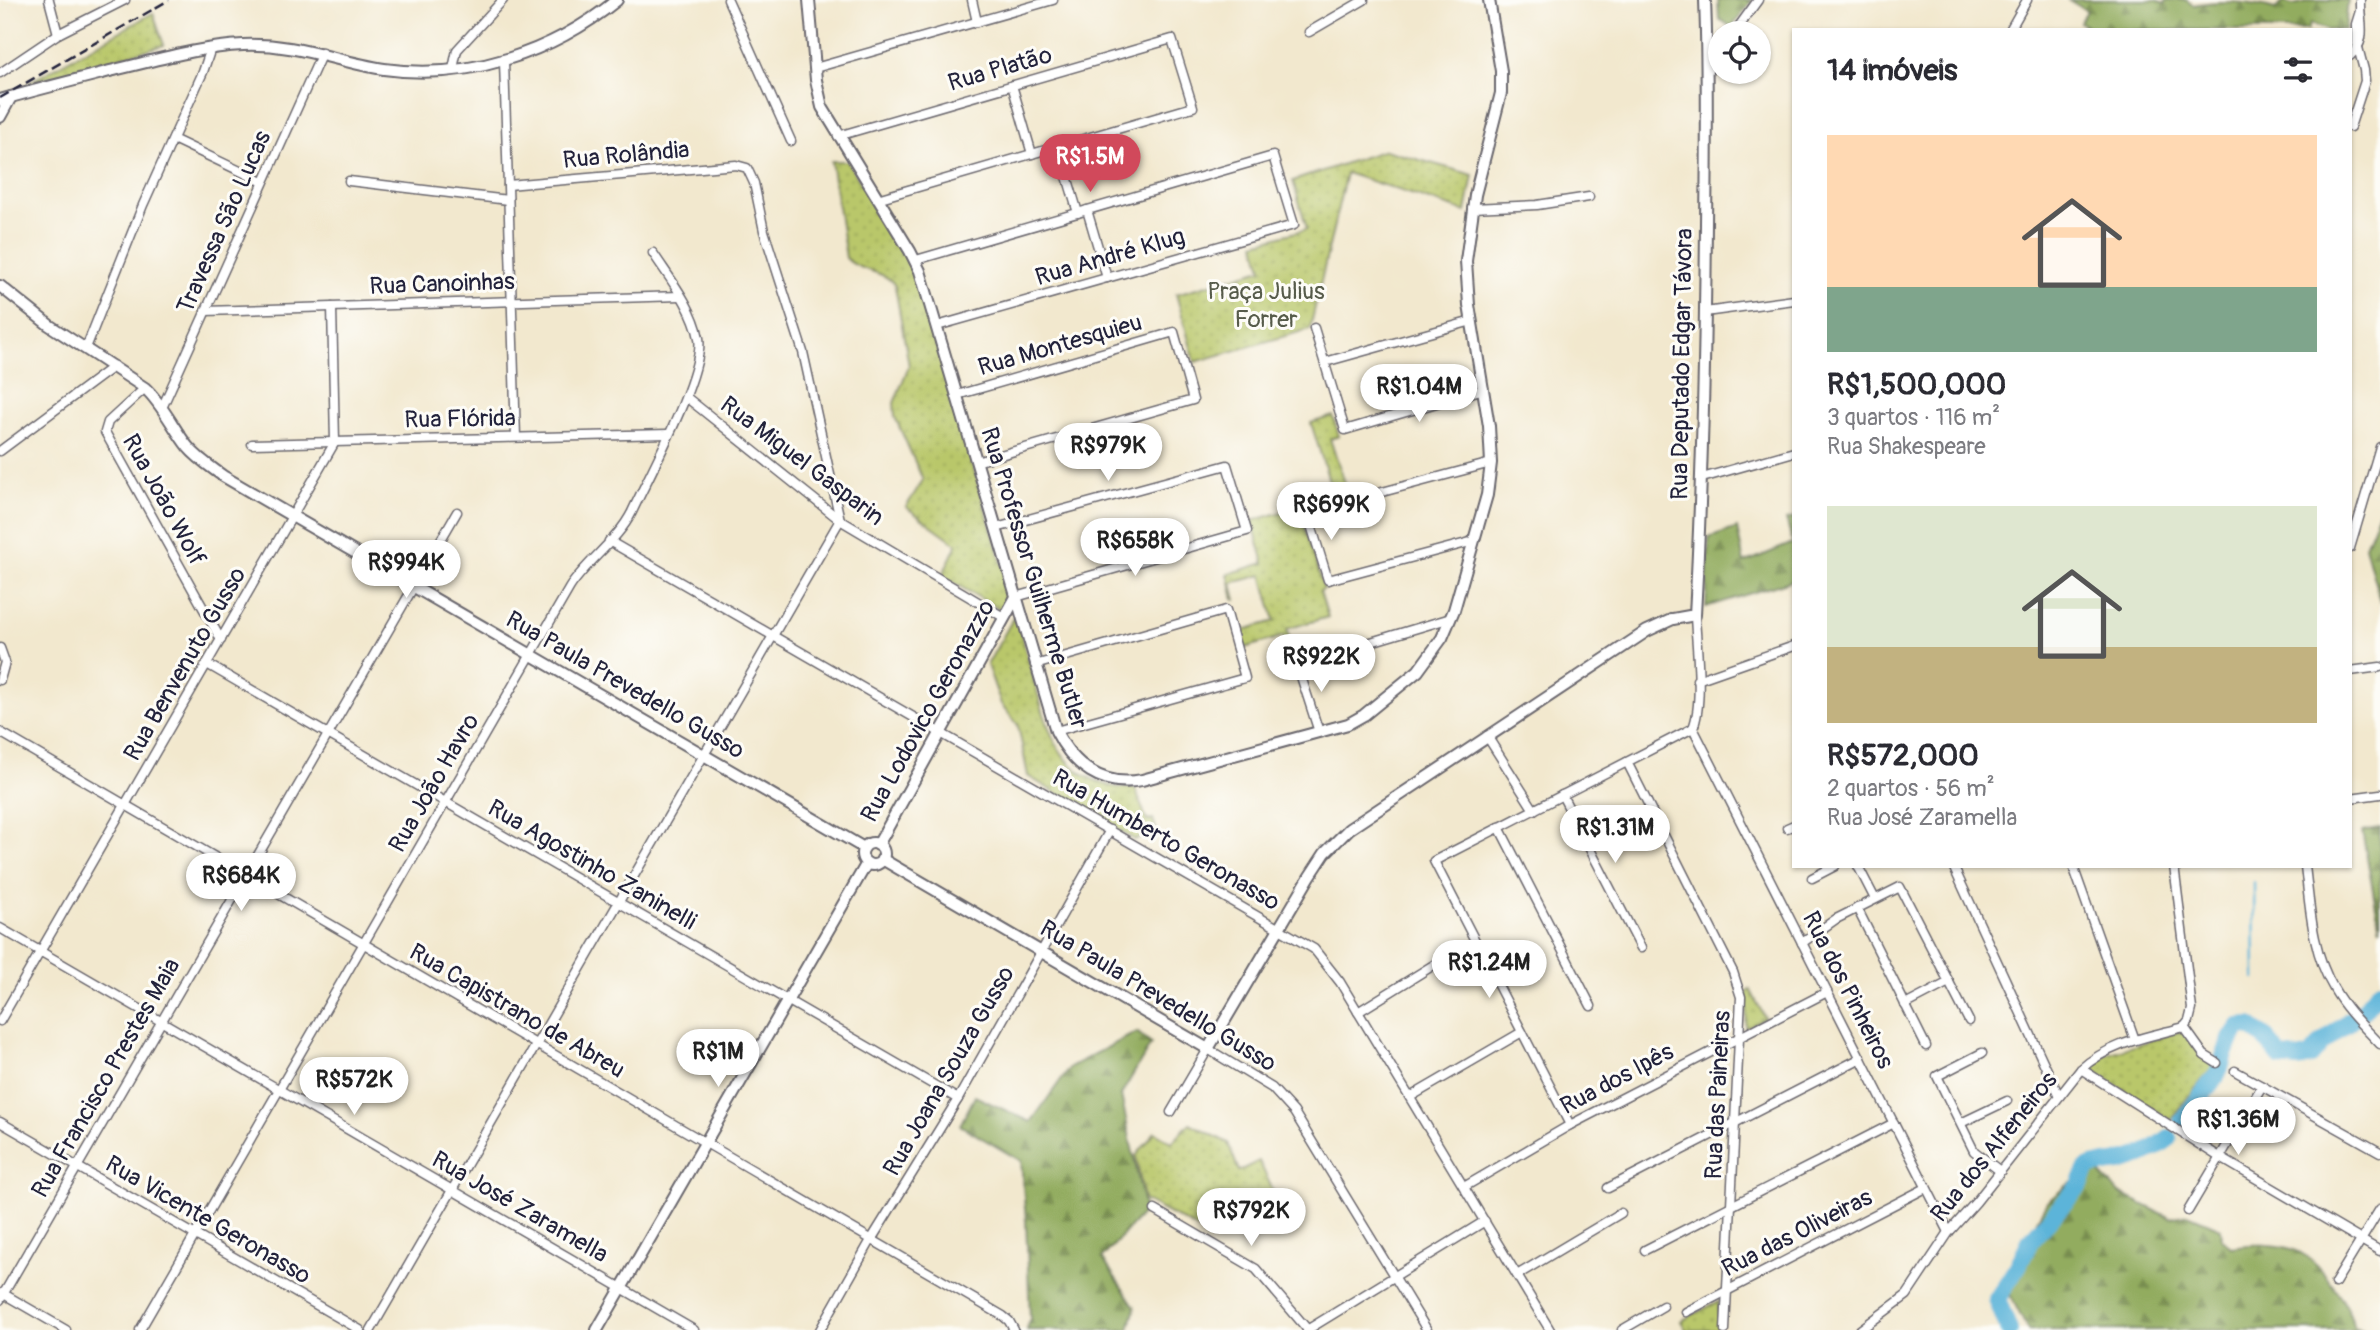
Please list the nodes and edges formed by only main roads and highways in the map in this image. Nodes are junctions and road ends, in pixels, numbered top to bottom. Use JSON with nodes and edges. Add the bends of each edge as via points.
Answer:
{"nodes":[{"id":1,"x":617,"y":0,"type":"edge"},
{"id":2,"x":809,"y":0,"type":"edge"},
{"id":3,"x":1489,"y":0,"type":"edge"},
{"id":4,"x":1705,"y":0,"type":"edge"},
{"id":5,"x":5,"y":98,"type":"edge"},
{"id":6,"x":0,"y":117,"type":"edge"},
{"id":7,"x":0,"y":286,"type":"edge"},
{"id":8,"x":1016,"y":597,"type":"junction"},
{"id":9,"x":878,"y":845,"type":"junction"},
{"id":10,"x":864,"y":848,"type":"junction"},
{"id":11,"x":882,"y":859,"type":"junction"},
{"id":12,"x":867,"y":863,"type":"junction"},
{"id":13,"x":1208,"y":1049,"type":"joint"},
{"id":14,"x":597,"y":1330,"type":"edge"}],
"edges":[{"from":1,"to":5,"type":"main road","via":[[555,41],[504,61],[418,71],[268,45],[211,48]]},
{"from":2,"to":8,"type":"main road","name":"Rua Professor Guilherme Butler","via":[[819,99],[916,260]]},
{"from":3,"to":8,"type":"main road","name":"Rua Professor Guilherme Butler","via":[[1501,93],[1472,208],[1466,277],[1491,463],[1489,485],[1451,618],[1435,650],[1418,671],[1357,720],[1122,783],[1104,779],[1077,763],[1066,749],[1056,731]]},
{"from":4,"to":13,"type":"main road","name":"Rua Deputado Edgar Távora","via":[[1705,312],[1695,615],[1647,631],[1338,839],[1318,864]]},
{"from":5,"to":6,"type":"main road"},
{"from":7,"to":10,"type":"main road","name":"Rua Paula Prevedello Gusso","via":[[145,388],[196,456],[223,476]]},
{"from":8,"to":9,"type":"main road","name":"Rua Lodovico Geronazzo"},
{"from":9,"to":10,"type":"main road"},
{"from":9,"to":11,"type":"main road"},
{"from":10,"to":12,"type":"main road"},
{"from":11,"to":12,"type":"main road","via":[[877,864]]},
{"from":11,"to":13,"type":"main road","name":"Rua Paula Prevedello Gusso"},
{"from":12,"to":14,"type":"main road"}]}
